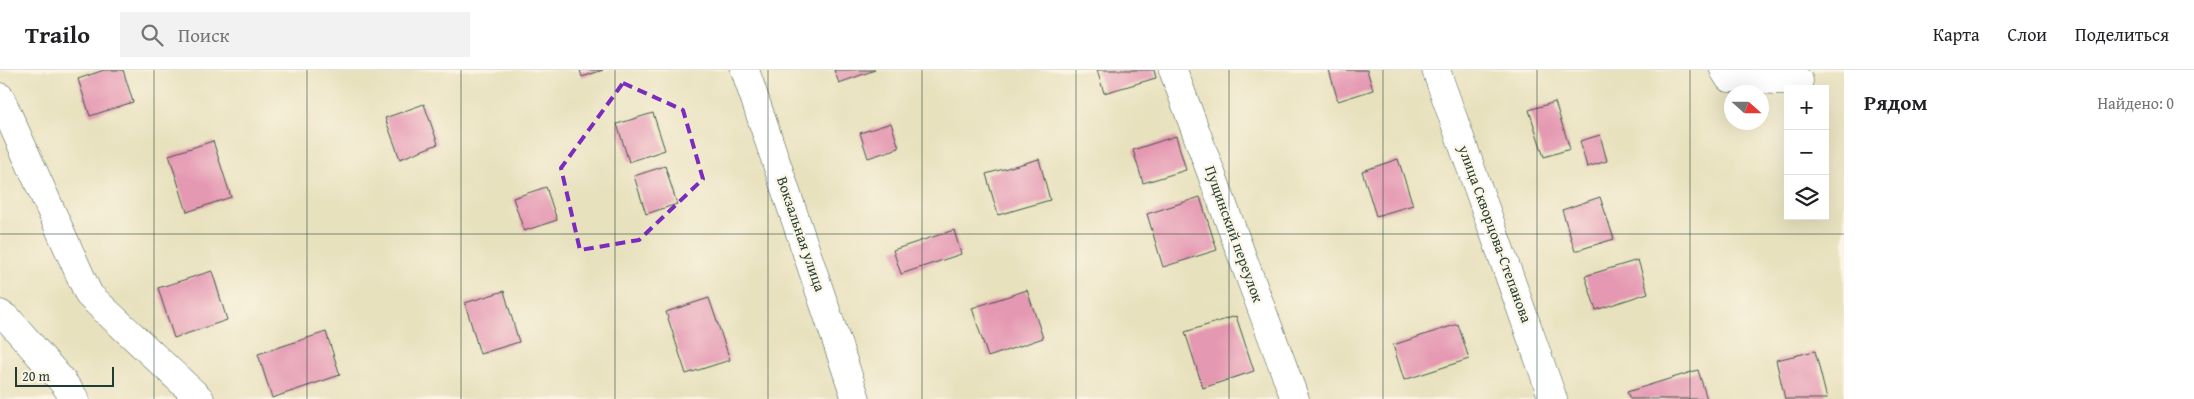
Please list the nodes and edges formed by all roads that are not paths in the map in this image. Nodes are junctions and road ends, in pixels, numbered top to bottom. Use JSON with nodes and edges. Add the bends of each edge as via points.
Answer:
{"nodes":[{"id":1,"x":745,"y":70,"type":"edge"},
{"id":2,"x":1173,"y":70,"type":"edge"},
{"id":3,"x":1436,"y":70,"type":"edge"},
{"id":4,"x":1724,"y":70,"type":"edge"},
{"id":5,"x":1799,"y":81,"type":"dead end"},
{"id":6,"x":0,"y":97,"type":"edge"},
{"id":7,"x":0,"y":314,"type":"edge"},
{"id":8,"x":75,"y":399,"type":"edge"},
{"id":9,"x":200,"y":399,"type":"edge"},
{"id":10,"x":856,"y":399,"type":"edge"},
{"id":11,"x":1295,"y":399,"type":"edge"},
{"id":12,"x":1554,"y":399,"type":"edge"}],
"edges":[{"from":1,"to":10,"type":"street","name":"Вокзальная улица"},
{"from":2,"to":11,"type":"street","name":"Пущинский переулок"},
{"from":3,"to":12,"type":"street","name":"улица Скворцова-Степанова"},
{"from":4,"to":5,"type":"street","via":[[1729,78]]},
{"from":6,"to":9,"type":"street","via":[[89,295]]},
{"from":7,"to":8,"type":"street","via":[[14,326]]}]}
